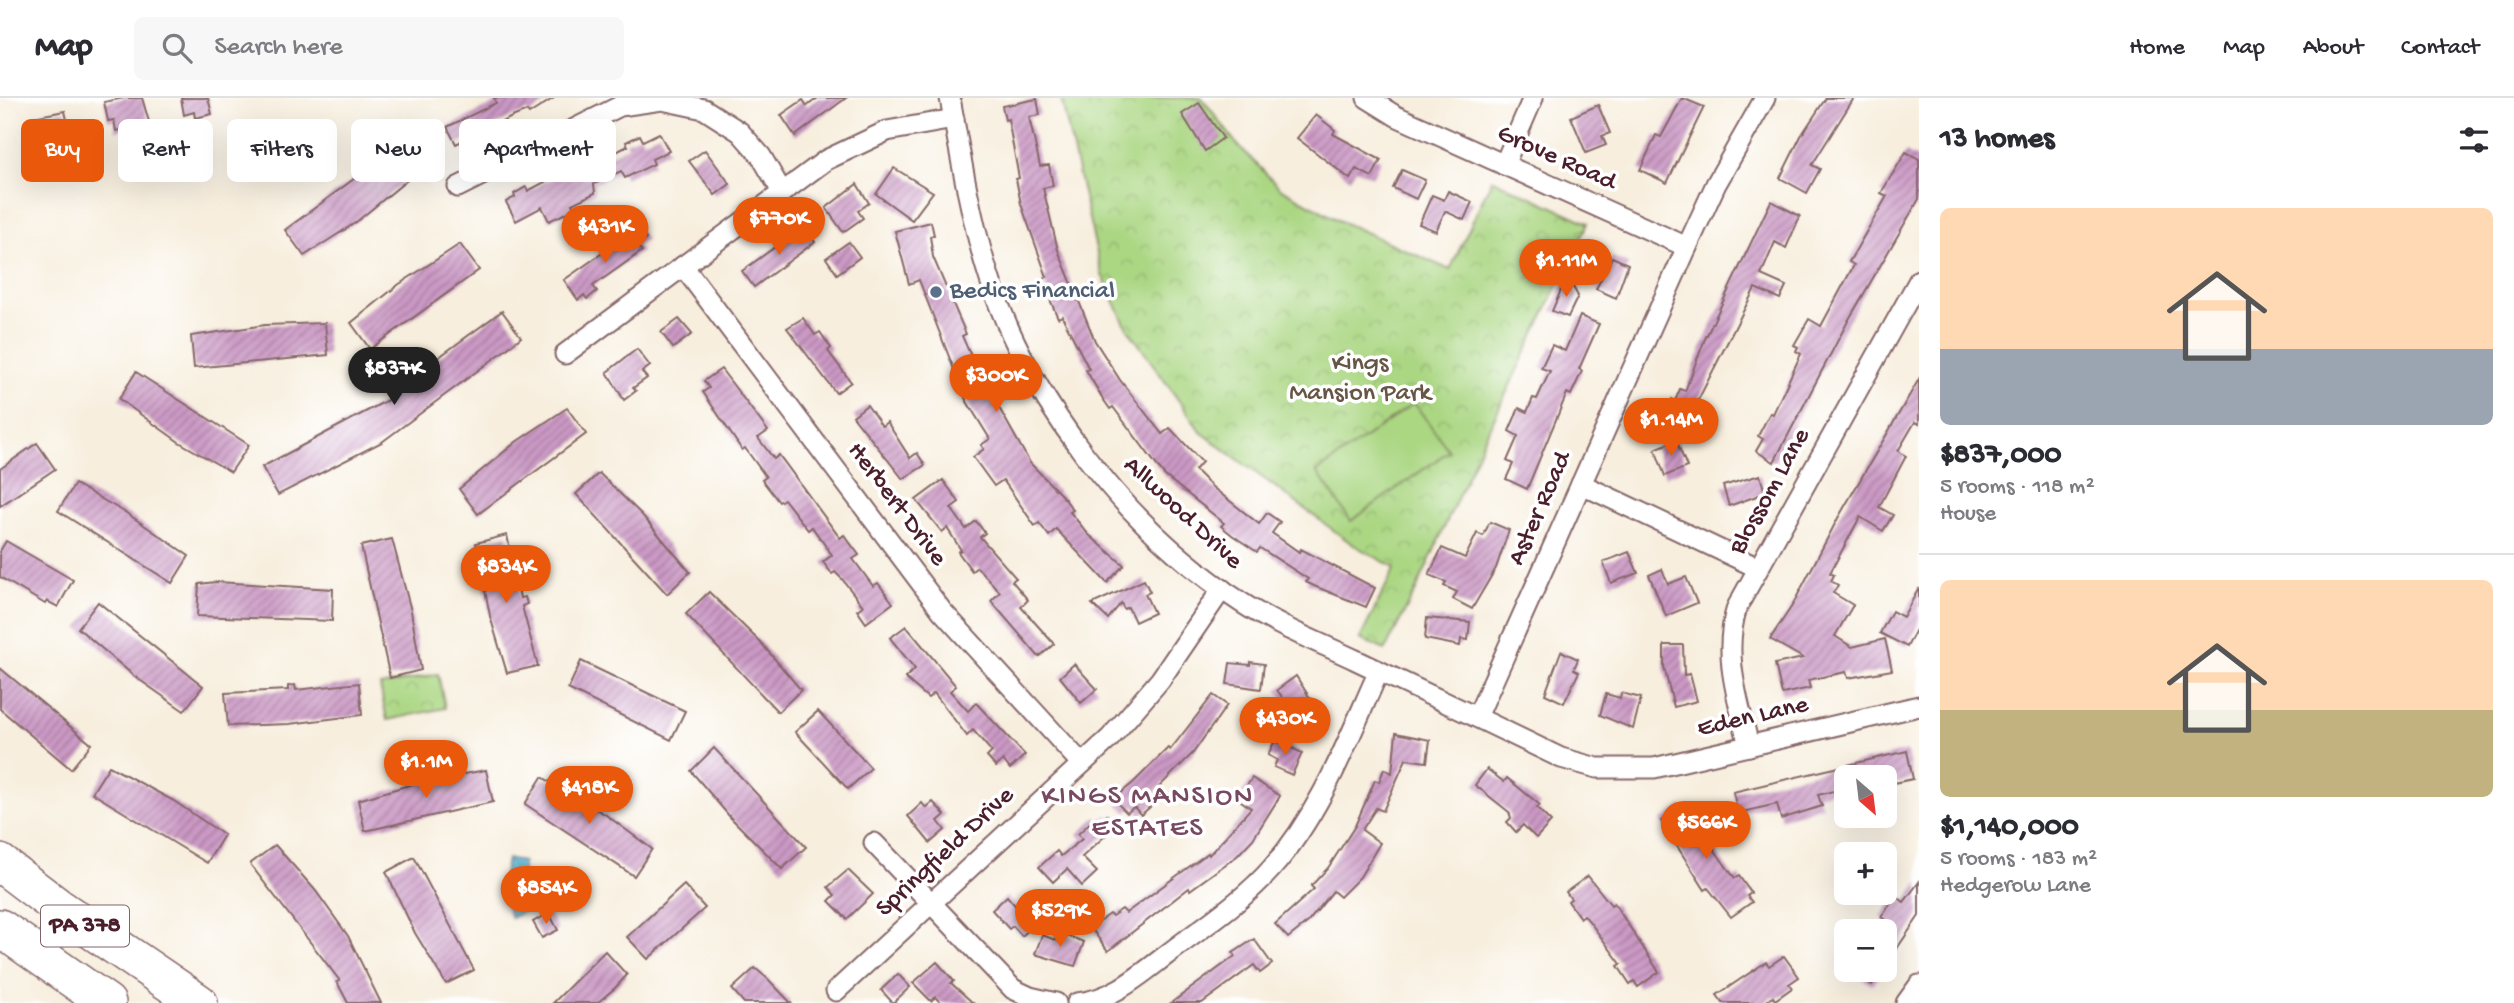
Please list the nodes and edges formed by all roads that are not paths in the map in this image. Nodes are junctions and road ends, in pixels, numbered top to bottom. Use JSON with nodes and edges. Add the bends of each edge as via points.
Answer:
{"nodes":[{"id":1,"x":950,"y":98,"type":"edge"},
{"id":2,"x":1367,"y":98,"type":"edge"},
{"id":3,"x":1533,"y":98,"type":"edge"},
{"id":4,"x":1765,"y":98,"type":"edge"},
{"id":5,"x":954,"y":119,"type":"junction"},
{"id":6,"x":1504,"y":165,"type":"junction"},
{"id":7,"x":458,"y":187,"type":"dead end"},
{"id":8,"x":782,"y":192,"type":"junction"},
{"id":9,"x":1687,"y":247,"type":"junction"},
{"id":10,"x":684,"y":266,"type":"junction"},
{"id":11,"x":1919,"y":280,"type":"edge"},
{"id":12,"x":565,"y":354,"type":"dead end"},
{"id":13,"x":1581,"y":484,"type":"junction"},
{"id":14,"x":1758,"y":568,"type":"junction"},
{"id":15,"x":1222,"y":589,"type":"junction"},
{"id":16,"x":1379,"y":671,"type":"junction"},
{"id":17,"x":1919,"y":706,"type":"edge"},
{"id":18,"x":1477,"y":717,"type":"junction"},
{"id":19,"x":1748,"y":746,"type":"junction"},
{"id":20,"x":1082,"y":763,"type":"junction"},
{"id":21,"x":1597,"y":768,"type":"joint"},
{"id":22,"x":874,"y":844,"type":"dead end"},
{"id":23,"x":1,"y":863,"type":"edge"},
{"id":24,"x":929,"y":905,"type":"junction"},
{"id":25,"x":0,"y":928,"type":"edge"},
{"id":26,"x":1919,"y":985,"type":"edge"},
{"id":27,"x":835,"y":991,"type":"dead end"},
{"id":28,"x":107,"y":1003,"type":"edge"},
{"id":29,"x":199,"y":1003,"type":"edge"},
{"id":30,"x":1056,"y":1003,"type":"edge"},
{"id":31,"x":1076,"y":1003,"type":"edge"},
{"id":32,"x":1906,"y":1003,"type":"edge"}],
"edges":[{"from":1,"to":5,"type":"street","name":"Allwood Drive"},
{"from":2,"to":6,"type":"street","name":"Grove Road"},
{"from":3,"to":6,"type":"street"},
{"from":4,"to":9,"type":"street","name":"Aster Road","via":[[1716,184]]},
{"from":5,"to":8,"type":"street","via":[[909,125],[866,139],[826,160]]},
{"from":5,"to":15,"type":"street","name":"Allwood Drive","via":[[985,266],[1025,363],[1081,451],[1124,500]]},
{"from":6,"to":9,"type":"street","name":"Grove Road"},
{"from":7,"to":8,"type":"street","via":[[620,106],[662,100],[704,109],[740,132]]},
{"from":8,"to":10,"type":"street"},
{"from":9,"to":13,"type":"street","name":"Aster Road"},
{"from":10,"to":12,"type":"street"},
{"from":10,"to":20,"type":"street","name":"Herbert Drive","via":[[942,611]]},
{"from":11,"to":14,"type":"street","name":"Blossom Lane"},
{"from":13,"to":14,"type":"street"},
{"from":13,"to":18,"type":"street","name":"Aster Road"},
{"from":14,"to":19,"type":"street","name":"Blossom Lane","via":[[1738,607],[1729,645]]},
{"from":15,"to":16,"type":"street","name":"Allwood Drive","via":[[1243,604]]},
{"from":15,"to":20,"type":"street","name":"Springfield Drive","via":[[1153,690]]},
{"from":16,"to":18,"type":"street","name":"Allwood Drive"},
{"from":16,"to":31,"type":"street","via":[[1325,790],[1271,869],[1126,985],[1101,998]]},
{"from":17,"to":19,"type":"street","name":"Eden Lane"},
{"from":18,"to":21,"type":"street","name":"Allwood Drive","via":[[1561,758]]},
{"from":19,"to":21,"type":"street","name":"Eden Lane","via":[[1654,768]]},
{"from":20,"to":24,"type":"street","name":"Springfield Drive"},
{"from":22,"to":24,"type":"street"},
{"from":23,"to":29,"type":"highway","number":"PA 378"},
{"from":24,"to":27,"type":"street","name":"Springfield Drive"},
{"from":24,"to":30,"type":"street","via":[[1013,989]]},
{"from":25,"to":28,"type":"highway","number":"PA 378"},
{"from":26,"to":32,"type":"street"}]}
